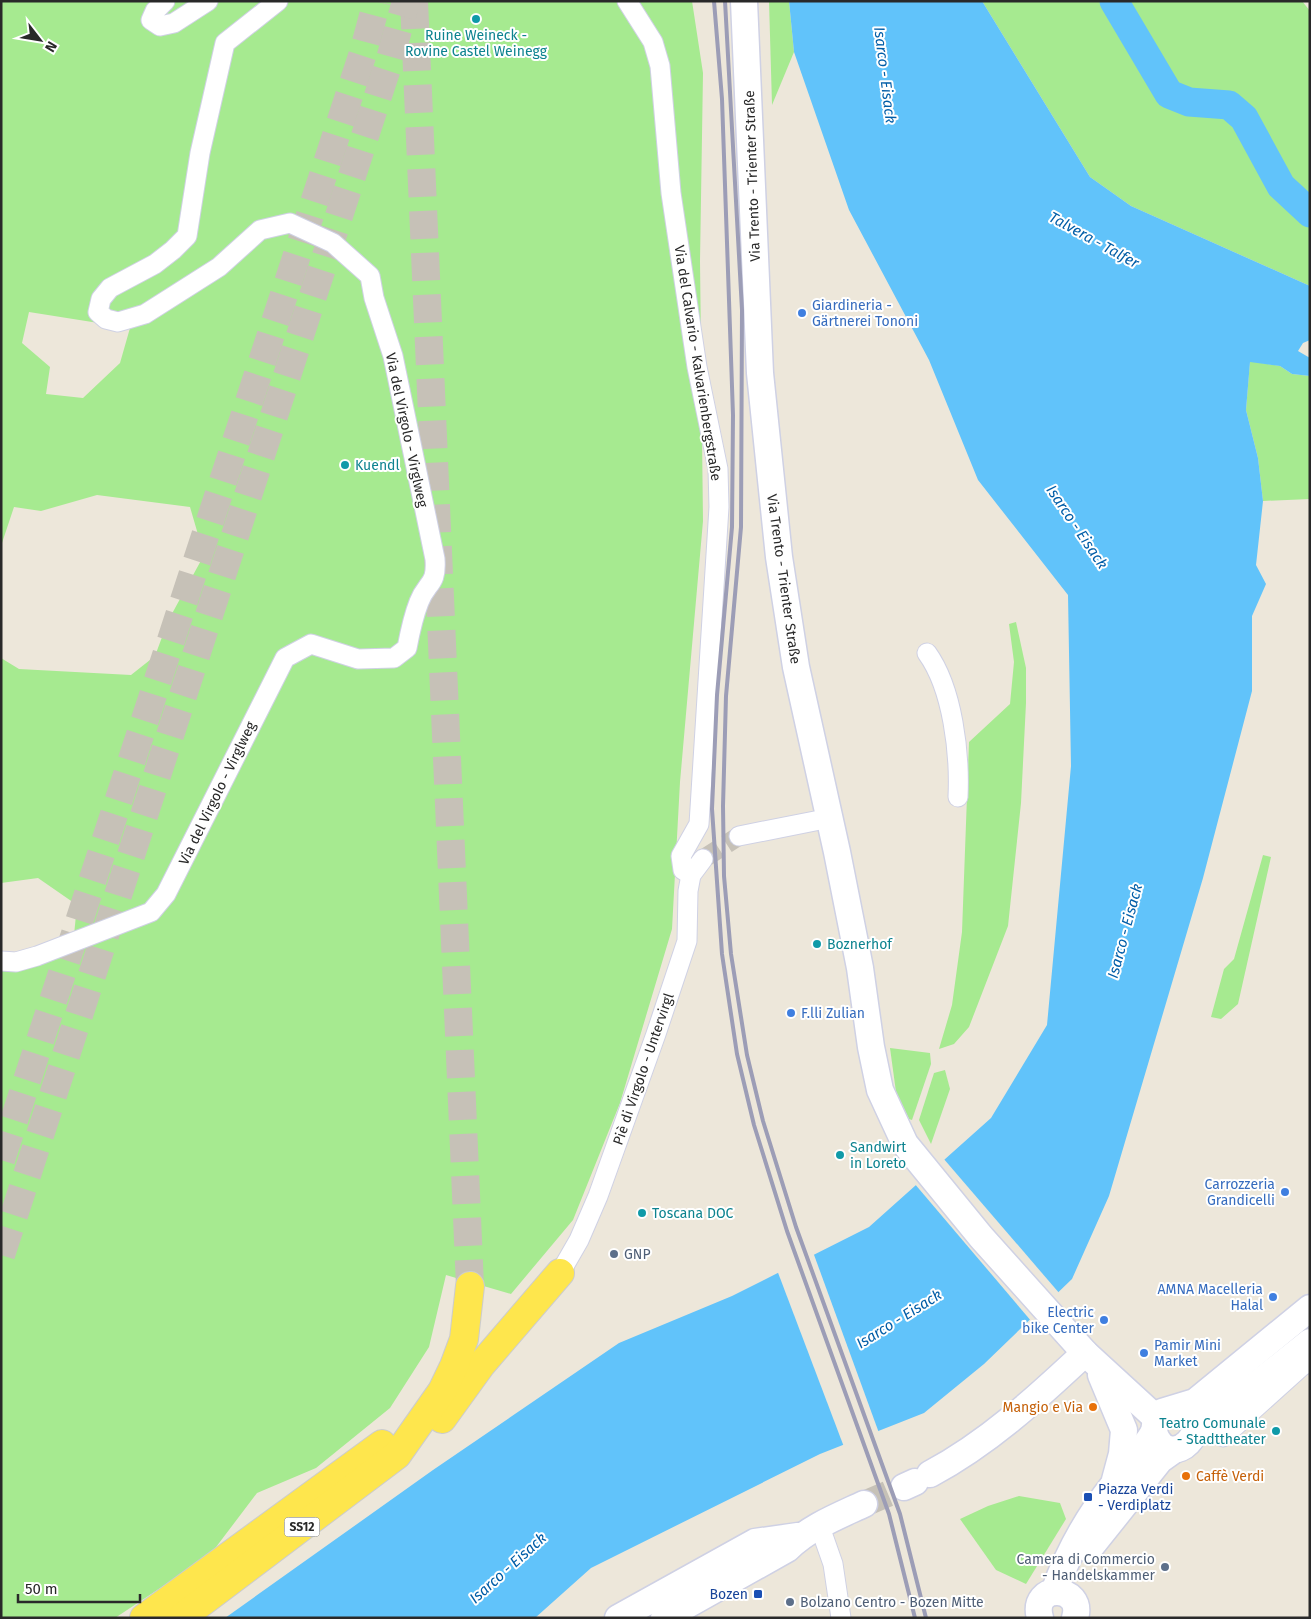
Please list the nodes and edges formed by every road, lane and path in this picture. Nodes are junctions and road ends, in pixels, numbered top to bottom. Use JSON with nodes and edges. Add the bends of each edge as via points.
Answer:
{"nodes":[{"id":1,"x":165,"y":1,"type":"edge"},
{"id":2,"x":208,"y":1,"type":"edge"},
{"id":3,"x":278,"y":1,"type":"edge"},
{"id":4,"x":627,"y":1,"type":"edge"},
{"id":5,"x":744,"y":1,"type":"edge"},
{"id":6,"x":927,"y":652,"type":"dead end"},
{"id":7,"x":958,"y":797,"type":"dead end"},
{"id":8,"x":830,"y":818,"type":"junction"},
{"id":9,"x":739,"y":836,"type":"tunnel mouth"},
{"id":10,"x":703,"y":859,"type":"tunnel mouth"},
{"id":11,"x":691,"y":875,"type":"junction"},
{"id":12,"x":1,"y":960,"type":"edge"},
{"id":13,"x":560,"y":1273,"type":"joint"},
{"id":14,"x":470,"y":1286,"type":"tunnel mouth"},
{"id":15,"x":1310,"y":1308,"type":"edge"},
{"id":16,"x":1310,"y":1342,"type":"edge"},
{"id":17,"x":1091,"y":1359,"type":"junction"},
{"id":18,"x":1310,"y":1362,"type":"edge"},
{"id":19,"x":426,"y":1412,"type":"junction"},
{"id":20,"x":1162,"y":1420,"type":"junction"},
{"id":21,"x":1222,"y":1437,"type":"dead end"},
{"id":22,"x":1184,"y":1442,"type":"junction"},
{"id":23,"x":397,"y":1455,"type":"junction"},
{"id":24,"x":916,"y":1481,"type":"tunnel mouth"},
{"id":25,"x":1115,"y":1483,"type":"junction"},
{"id":26,"x":864,"y":1504,"type":"tunnel mouth"},
{"id":27,"x":810,"y":1530,"type":"junction"},
{"id":28,"x":208,"y":1598,"type":"junction"},
{"id":29,"x":1065,"y":1601,"type":"edge"},
{"id":30,"x":162,"y":1613,"type":"edge"},
{"id":31,"x":135,"y":1618,"type":"edge"},
{"id":32,"x":187,"y":1618,"type":"edge"},
{"id":33,"x":618,"y":1618,"type":"edge"},
{"id":34,"x":664,"y":1618,"type":"edge"},
{"id":35,"x":841,"y":1618,"type":"edge"},
{"id":36,"x":1040,"y":1618,"type":"edge"}],
"edges":[{"from":1,"to":2,"type":"street","via":[[151,20],[160,26],[174,23]]},
{"from":3,"to":12,"type":"street","name":"Via del Virgolo - Virglweg","via":[[225,43],[200,153],[187,236],[155,264],[110,288],[101,299],[98,312],[106,319],[118,322],[145,314],[219,267],[260,230],[290,224],[333,243],[370,276],[378,314],[393,356],[436,574],[420,599],[407,648],[394,658],[358,659],[310,644],[285,658],[166,894],[151,912],[37,956],[16,962]]},
{"from":4,"to":11,"type":"street","name":"Via del Calvario - Kalvarienbergstraße","via":[[653,42],[660,66],[671,193],[697,366],[718,469],[719,508],[699,824],[681,856],[683,870]]},
{"from":5,"to":8,"type":"street","name":"Via Trento - Trienter Straße","via":[[766,447],[796,667]]},
{"from":6,"to":7,"type":"street","via":[[951,713],[957,744]]},
{"from":8,"to":9,"type":"street"},
{"from":8,"to":17,"type":"street","name":"Via Trento - Trienter Straße","via":[[880,1090],[910,1151]]},
{"from":10,"to":11,"type":"street","name":"Piè di Virgolo - Untervirgl"},
{"from":11,"to":13,"type":"street","name":"Piè di Virgolo - Untervirgl","via":[[687,941],[598,1196]]},
{"from":13,"to":23,"type":"main road","via":[[494,1350],[442,1419],[421,1441]]},
{"from":14,"to":19,"type":"main road","number":"SS12","via":[[464,1339],[442,1391]]},
{"from":15,"to":20,"type":"street","via":[[1195,1402]]},
{"from":16,"to":22,"type":"street"},
{"from":17,"to":20,"type":"street"},
{"from":17,"to":24,"type":"street","via":[[962,1456]]},
{"from":17,"to":25,"type":"street","via":[[1124,1430]]},
{"from":18,"to":21,"type":"street"},
{"from":19,"to":23,"type":"main road","number":"SS12"},
{"from":19,"to":30,"type":"main road","number":"SS12"},
{"from":20,"to":22,"type":"street","via":[[1161,1445]]},
{"from":20,"to":22,"type":"street","via":[[1184,1411],[1193,1420]]},
{"from":20,"to":25,"type":"street","via":[[1146,1446]]},
{"from":22,"to":29,"type":"street","via":[[1160,1460],[1095,1540],[1077,1569]]},
{"from":23,"to":28,"type":"main road","number":"SS12"},
{"from":25,"to":29,"type":"street","via":[[1078,1534]]},
{"from":26,"to":27,"type":"street"},
{"from":27,"to":33,"type":"street","via":[[755,1542]]},
{"from":27,"to":34,"type":"street","via":[[787,1549]]},
{"from":27,"to":35,"type":"street","via":[[832,1564]]},
{"from":28,"to":30,"type":"main road","number":"SS12"},
{"from":28,"to":32,"type":"main road"},
{"from":29,"to":36,"type":"street","via":[[1041,1601],[1038,1608]]},
{"from":30,"to":31,"type":"main road"}]}
